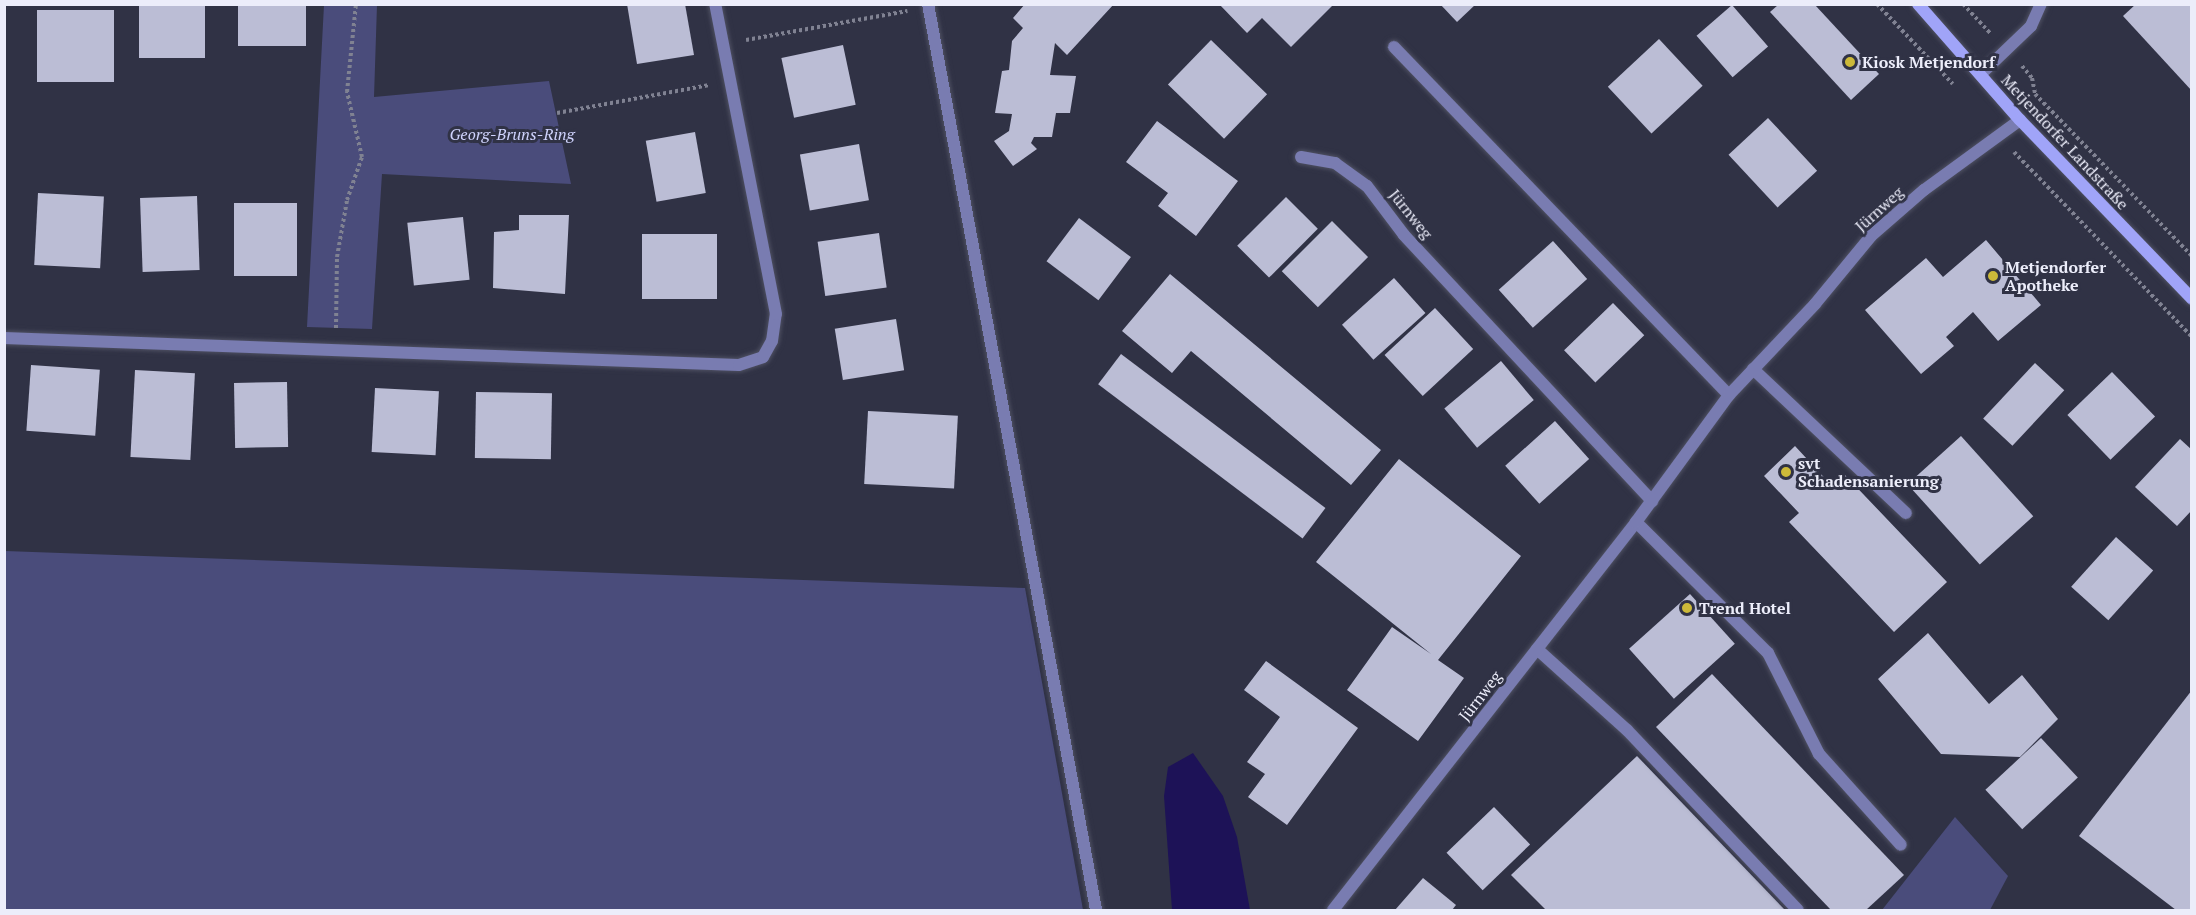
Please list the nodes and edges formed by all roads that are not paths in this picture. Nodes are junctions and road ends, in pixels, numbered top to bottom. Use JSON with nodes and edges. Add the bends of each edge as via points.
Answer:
{"nodes":[{"id":1,"x":715,"y":4,"type":"edge"},
{"id":2,"x":1918,"y":4,"type":"edge"},
{"id":3,"x":2041,"y":4,"type":"edge"},
{"id":4,"x":928,"y":6,"type":"edge"},
{"id":5,"x":1395,"y":47,"type":"dead end"},
{"id":6,"x":1981,"y":74,"type":"junction"},
{"id":7,"x":2020,"y":120,"type":"junction"},
{"id":8,"x":1301,"y":157,"type":"dead end"},
{"id":9,"x":2192,"y":299,"type":"edge"},
{"id":10,"x":4,"y":338,"type":"edge"},
{"id":11,"x":1753,"y":369,"type":"junction"},
{"id":12,"x":1729,"y":394,"type":"junction"},
{"id":13,"x":1652,"y":501,"type":"junction"},
{"id":14,"x":1906,"y":513,"type":"dead end"},
{"id":15,"x":1636,"y":522,"type":"junction"},
{"id":16,"x":1537,"y":649,"type":"junction"},
{"id":17,"x":1901,"y":845,"type":"dead end"},
{"id":18,"x":1096,"y":910,"type":"edge"},
{"id":19,"x":1333,"y":910,"type":"edge"},
{"id":20,"x":1798,"y":910,"type":"edge"}],
"edges":[{"from":1,"to":10,"type":"street","via":[[776,314],[772,341],[763,357],[739,365]]},
{"from":2,"to":6,"type":"main road","name":"Metjendorfer Landstraße"},
{"from":3,"to":6,"type":"street","via":[[2031,26]]},
{"from":4,"to":18,"type":"street"},
{"from":5,"to":12,"type":"street"},
{"from":6,"to":7,"type":"main road","name":"Metjendorfer Landstraße"},
{"from":7,"to":9,"type":"main road","name":"Metjendorfer Landstraße"},
{"from":7,"to":11,"type":"street","name":"Jürnweg","via":[[1871,236],[1815,304]]},
{"from":8,"to":13,"type":"street","name":"Jürnweg","via":[[1335,163],[1367,186],[1404,235]]},
{"from":11,"to":12,"type":"street","name":"Jürnweg"},
{"from":11,"to":14,"type":"street"},
{"from":12,"to":13,"type":"street","name":"Jürnweg"},
{"from":13,"to":15,"type":"street","name":"Jürnweg"},
{"from":15,"to":16,"type":"street","name":"Jürnweg"},
{"from":15,"to":17,"type":"street","via":[[1768,653],[1819,754]]},
{"from":16,"to":19,"type":"street","name":"Jürnweg"},
{"from":16,"to":20,"type":"street","via":[[1627,730]]}]}
